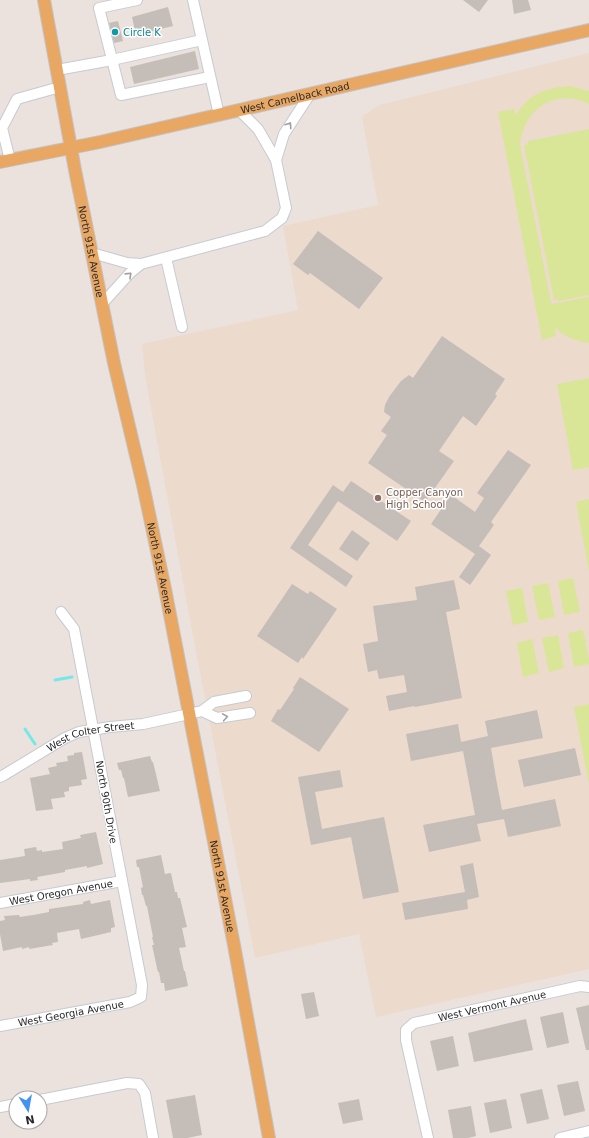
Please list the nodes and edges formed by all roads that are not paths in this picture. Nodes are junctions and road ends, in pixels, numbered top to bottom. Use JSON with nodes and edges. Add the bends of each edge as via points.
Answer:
{"nodes":[{"id":1,"x":44,"y":0,"type":"edge"},
{"id":2,"x":137,"y":0,"type":"edge"},
{"id":3,"x":193,"y":0,"type":"edge"},
{"id":4,"x":589,"y":30,"type":"edge"},
{"id":5,"x":202,"y":40,"type":"junction"},
{"id":6,"x":112,"y":60,"type":"junction"},
{"id":7,"x":57,"y":70,"type":"junction"},
{"id":8,"x":210,"y":76,"type":"junction"},
{"id":9,"x":60,"y":86,"type":"junction"},
{"id":10,"x":310,"y":94,"type":"junction"},
{"id":11,"x":240,"y":110,"type":"junction"},
{"id":12,"x":219,"y":115,"type":"junction"},
{"id":13,"x":72,"y":148,"type":"junction"},
{"id":14,"x":276,"y":160,"type":"junction"},
{"id":15,"x":5,"y":161,"type":"edge"},
{"id":16,"x":92,"y":253,"type":"junction"},
{"id":17,"x":166,"y":258,"type":"junction"},
{"id":18,"x":141,"y":264,"type":"junction"},
{"id":19,"x":102,"y":304,"type":"junction"},
{"id":20,"x":182,"y":327,"type":"dead end"},
{"id":21,"x":61,"y":612,"type":"dead end"},
{"id":22,"x":246,"y":696,"type":"dead end"},
{"id":23,"x":202,"y":711,"type":"junction"},
{"id":24,"x":250,"y":713,"type":"dead end"},
{"id":25,"x":189,"y":714,"type":"junction"},
{"id":26,"x":94,"y":730,"type":"junction"},
{"id":27,"x":0,"y":777,"type":"edge"},
{"id":28,"x":122,"y":881,"type":"junction"},
{"id":29,"x":0,"y":903,"type":"edge"},
{"id":30,"x":589,"y":981,"type":"edge"},
{"id":31,"x":584,"y":987,"type":"edge"},
{"id":32,"x":141,"y":997,"type":"joint"},
{"id":33,"x":0,"y":1026,"type":"edge"},
{"id":34,"x":48,"y":1098,"type":"edge"},
{"id":35,"x":589,"y":1131,"type":"edge"},
{"id":36,"x":153,"y":1138,"type":"edge"},
{"id":37,"x":269,"y":1138,"type":"edge"},
{"id":38,"x":428,"y":1138,"type":"edge"},
{"id":39,"x":560,"y":1138,"type":"edge"}],
"edges":[{"from":1,"to":7,"type":"main road","name":"North 91st Avenue"},
{"from":2,"to":6,"type":"street","via":[[99,8]]},
{"from":3,"to":5,"type":"street"},
{"from":4,"to":10,"type":"main road","name":"West Camelback Road"},
{"from":5,"to":6,"type":"street"},
{"from":5,"to":8,"type":"street"},
{"from":6,"to":7,"type":"street"},
{"from":6,"to":8,"type":"street","via":[[121,95]]},
{"from":7,"to":9,"type":"main road","name":"North 91st Avenue"},
{"from":8,"to":12,"type":"street"},
{"from":9,"to":13,"type":"main road","name":"North 91st Avenue"},
{"from":9,"to":15,"type":"street","via":[[17,99],[2,128]]},
{"from":10,"to":11,"type":"main road","name":"West Camelback Road"},
{"from":14,"to":10,"type":"street","one_way":true,"via":[[284,134]]},
{"from":11,"to":12,"type":"main road","name":"West Camelback Road"},
{"from":11,"to":14,"type":"street","via":[[258,129]]},
{"from":12,"to":13,"type":"main road","name":"West Camelback Road"},
{"from":13,"to":15,"type":"main road","name":"West Camelback Road"},
{"from":13,"to":16,"type":"main road","name":"North 91st Avenue"},
{"from":14,"to":17,"type":"street","via":[[286,208],[282,218],[265,231]]},
{"from":16,"to":18,"type":"street","via":[[127,263]]},
{"from":16,"to":19,"type":"main road","name":"North 91st Avenue"},
{"from":17,"to":18,"type":"street"},
{"from":17,"to":20,"type":"street"},
{"from":19,"to":18,"type":"street","one_way":true},
{"from":19,"to":25,"type":"main road","name":"North 91st Avenue","via":[[155,538]]},
{"from":21,"to":26,"type":"street","name":"North 90th Drive","via":[[74,629]]},
{"from":22,"to":23,"type":"street","via":[[214,702]]},
{"from":23,"to":24,"type":"street","one_way":true,"via":[[217,718]]},
{"from":23,"to":25,"type":"street","name":"West Colter Street"},
{"from":25,"to":26,"type":"street","name":"West Colter Street","via":[[143,724]]},
{"from":25,"to":37,"type":"main road","name":"North 91st Avenue"},
{"from":26,"to":27,"type":"street","name":"West Colter Street","via":[[64,738]]},
{"from":26,"to":28,"type":"street","name":"North 90th Drive"},
{"from":28,"to":29,"type":"street","name":"West Oregon Avenue"},
{"from":28,"to":32,"type":"street","name":"North 90th Drive","via":[[142,985]]},
{"from":30,"to":31,"type":"street","name":"West Vermont Avenue"},
{"from":31,"to":38,"type":"street","name":"West Vermont Avenue","via":[[414,1023],[406,1030]]},
{"from":32,"to":33,"type":"street","name":"West Georgia Avenue","via":[[130,1002]]},
{"from":34,"to":36,"type":"street","via":[[127,1083],[138,1084],[145,1093]]},
{"from":35,"to":39,"type":"street"}]}
